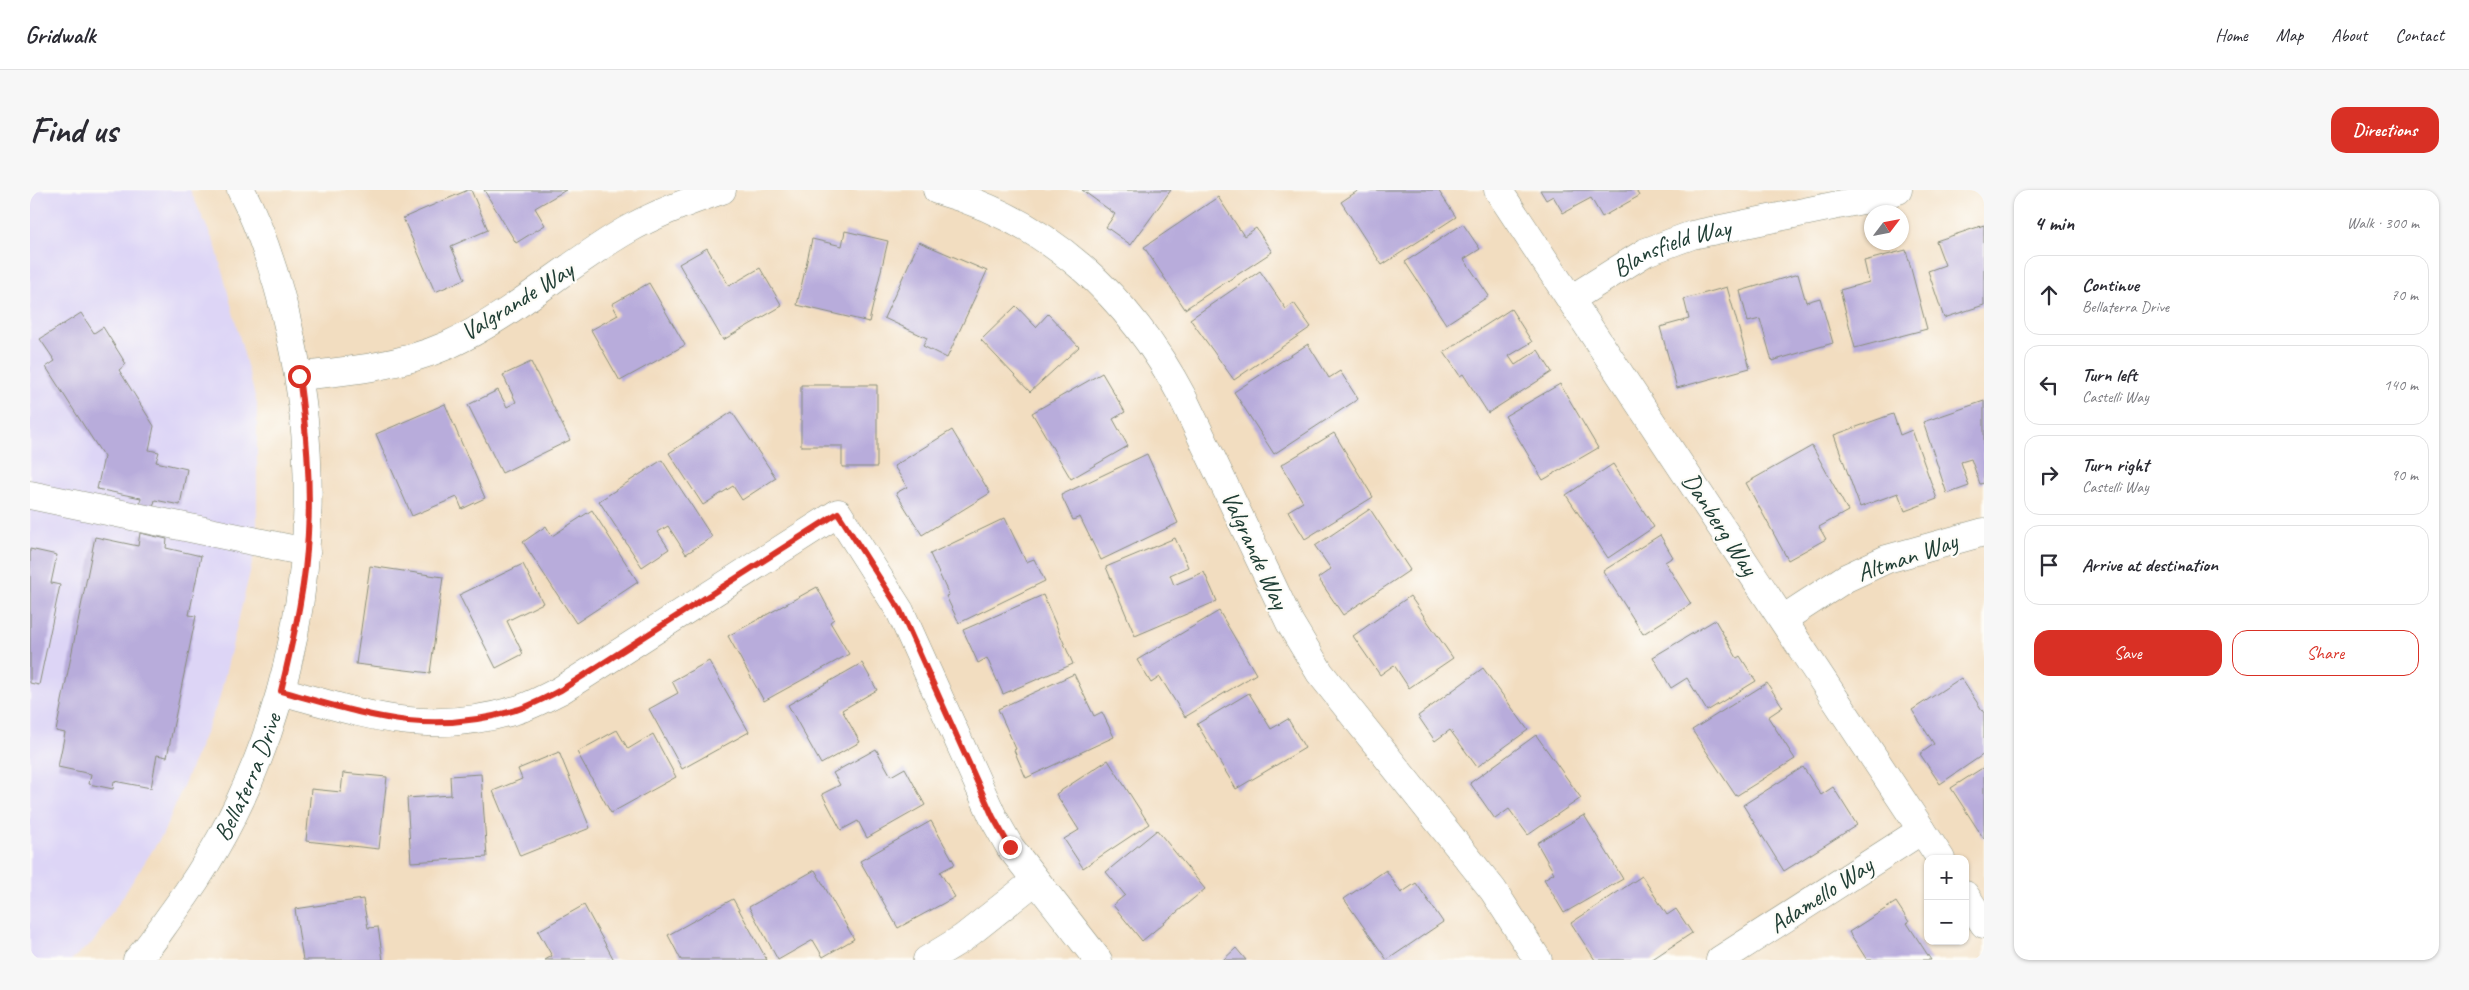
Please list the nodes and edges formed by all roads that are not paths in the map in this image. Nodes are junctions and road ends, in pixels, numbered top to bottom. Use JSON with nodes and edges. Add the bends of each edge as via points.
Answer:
{"nodes":[{"id":1,"x":241,"y":190,"type":"edge"},
{"id":2,"x":722,"y":190,"type":"edge"},
{"id":3,"x":937,"y":190,"type":"edge"},
{"id":4,"x":1498,"y":190,"type":"edge"},
{"id":5,"x":1898,"y":190,"type":"edge"},
{"id":6,"x":1571,"y":299,"type":"junction"},
{"id":7,"x":299,"y":376,"type":"junction"},
{"id":8,"x":30,"y":495,"type":"edge"},
{"id":9,"x":1984,"y":532,"type":"edge"},
{"id":10,"x":306,"y":552,"type":"junction"},
{"id":11,"x":1783,"y":620,"type":"junction"},
{"id":12,"x":281,"y":691,"type":"junction"},
{"id":13,"x":1922,"y":830,"type":"junction"},
{"id":14,"x":1938,"y":855,"type":"edge"},
{"id":15,"x":1035,"y":881,"type":"junction"},
{"id":16,"x":1968,"y":900,"type":"edge"},
{"id":17,"x":1984,"y":924,"type":"edge"},
{"id":18,"x":137,"y":960,"type":"edge"},
{"id":19,"x":927,"y":960,"type":"edge"},
{"id":20,"x":1098,"y":960,"type":"edge"},
{"id":21,"x":1538,"y":960,"type":"edge"},
{"id":22,"x":1720,"y":960,"type":"edge"}],
"edges":[{"from":1,"to":7,"type":"street","name":"Bellaterra Drive","via":[[282,298]]},
{"from":2,"to":7,"type":"street","name":"Valgrande Way","via":[[680,203],[627,230],[479,328],[447,345],[396,363]]},
{"from":3,"to":21,"type":"street","name":"Valgrande Way","via":[[991,209],[1043,238],[1118,301],[1143,332],[1183,398],[1290,623],[1320,673],[1493,890]]},
{"from":4,"to":6,"type":"street","name":"Danberg Way"},
{"from":5,"to":6,"type":"street","name":"Blansfield Way","via":[[1838,206],[1692,235],[1646,252]]},
{"from":6,"to":11,"type":"street","name":"Danberg Way"},
{"from":7,"to":10,"type":"street","name":"Bellaterra Drive","via":[[309,482]]},
{"from":8,"to":10,"type":"street"},
{"from":9,"to":11,"type":"street","name":"Altman Way","via":[[1887,559],[1846,578]]},
{"from":10,"to":12,"type":"street","name":"Bellaterra Drive","via":[[299,614]]},
{"from":11,"to":13,"type":"street","name":"Danberg Way"},
{"from":12,"to":15,"type":"street","via":[[377,718],[424,724],[472,721],[518,710],[561,690],[838,513],[900,610],[993,817]]},
{"from":12,"to":18,"type":"street","name":"Bellaterra Drive","via":[[255,768],[219,842],[191,888]]},
{"from":13,"to":14,"type":"street","name":"Danberg Way"},
{"from":13,"to":22,"type":"street","name":"Adamello Way"},
{"from":15,"to":19,"type":"street","via":[[963,938]]},
{"from":15,"to":20,"type":"street"},
{"from":16,"to":17,"type":"street"}]}
